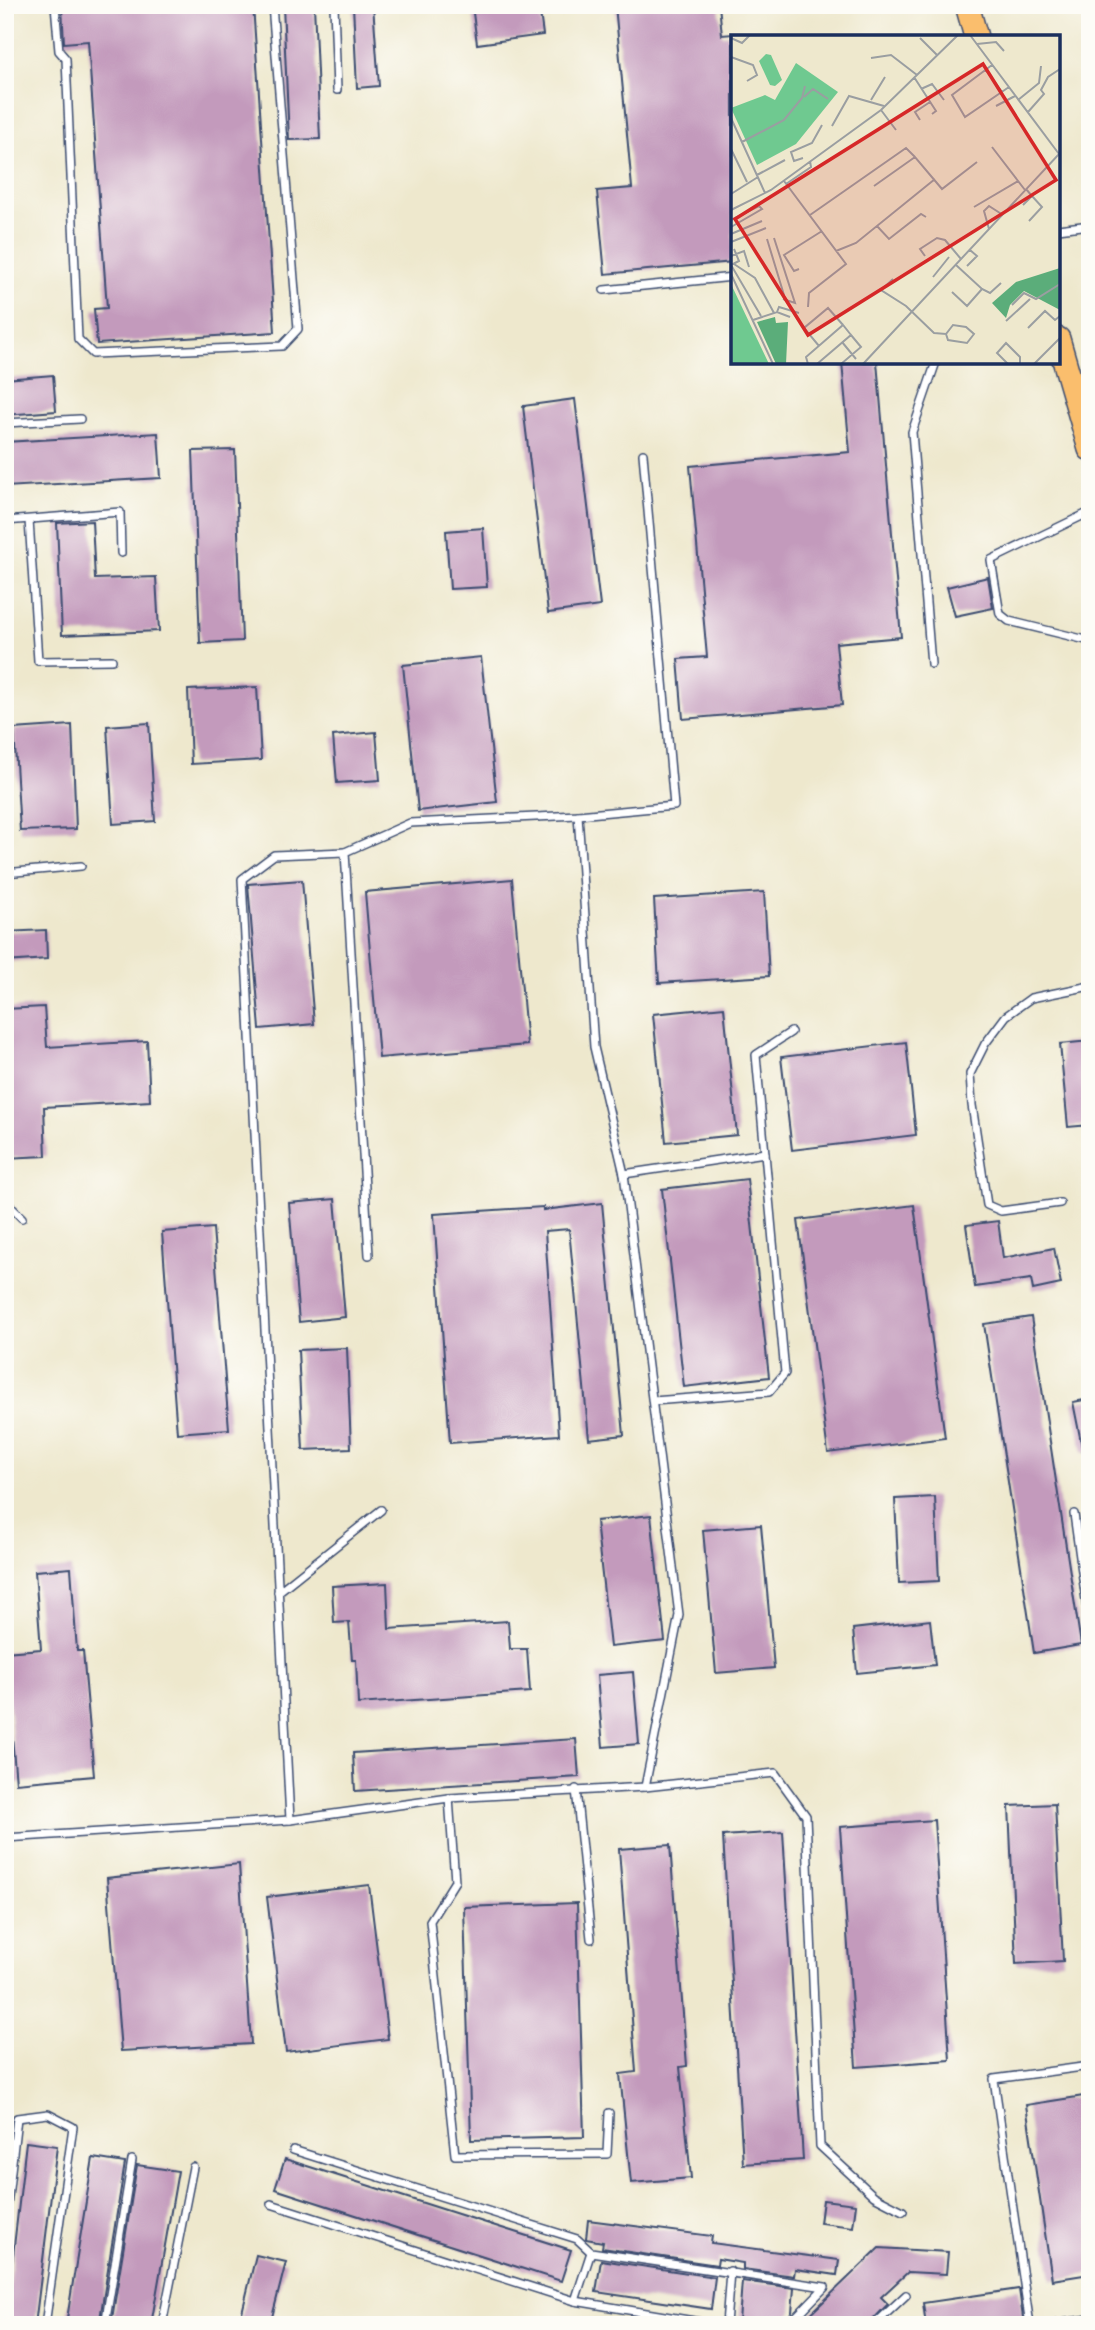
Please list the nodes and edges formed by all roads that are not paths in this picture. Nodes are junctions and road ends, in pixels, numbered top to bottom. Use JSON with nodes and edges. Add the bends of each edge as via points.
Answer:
{"nodes":[{"id":1,"x":55,"y":5,"type":"edge"},
{"id":2,"x":272,"y":5,"type":"edge"},
{"id":3,"x":334,"y":5,"type":"edge"},
{"id":4,"x":967,"y":5,"type":"edge"},
{"id":5,"x":975,"y":35,"type":"edge"},
{"id":6,"x":337,"y":90,"type":"dead end"},
{"id":7,"x":1090,"y":225,"type":"edge"},
{"id":8,"x":1060,"y":229,"type":"edge"},
{"id":9,"x":731,"y":277,"type":"edge"},
{"id":10,"x":604,"y":290,"type":"dead end"},
{"id":11,"x":1060,"y":346,"type":"edge"},
{"id":12,"x":935,"y":364,"type":"edge"},
{"id":13,"x":80,"y":419,"type":"dead end"},
{"id":14,"x":5,"y":423,"type":"edge"},
{"id":15,"x":1090,"y":449,"type":"edge"},
{"id":16,"x":643,"y":454,"type":"dead end"},
{"id":17,"x":1090,"y":512,"type":"edge"},
{"id":18,"x":29,"y":520,"type":"junction"},
{"id":19,"x":5,"y":521,"type":"edge"},
{"id":20,"x":121,"y":553,"type":"dead end"},
{"id":21,"x":1090,"y":641,"type":"edge"},
{"id":22,"x":112,"y":660,"type":"dead end"},
{"id":23,"x":931,"y":664,"type":"dead end"},
{"id":24,"x":578,"y":815,"type":"junction"},
{"id":25,"x":345,"y":852,"type":"junction"},
{"id":26,"x":81,"y":866,"type":"dead end"},
{"id":27,"x":5,"y":873,"type":"edge"},
{"id":28,"x":1090,"y":986,"type":"edge"},
{"id":29,"x":791,"y":1032,"type":"dead end"},
{"id":30,"x":765,"y":1153,"type":"junction"},
{"id":31,"x":624,"y":1174,"type":"junction"},
{"id":32,"x":5,"y":1201,"type":"edge"},
{"id":33,"x":1060,"y":1203,"type":"dead end"},
{"id":34,"x":22,"y":1218,"type":"dead end"},
{"id":35,"x":369,"y":1255,"type":"dead end"},
{"id":36,"x":653,"y":1401,"type":"junction"},
{"id":37,"x":381,"y":1510,"type":"dead end"},
{"id":38,"x":1074,"y":1514,"type":"dead end"},
{"id":39,"x":278,"y":1592,"type":"junction"},
{"id":40,"x":1090,"y":1629,"type":"edge"},
{"id":41,"x":645,"y":1787,"type":"junction"},
{"id":42,"x":576,"y":1789,"type":"junction"},
{"id":43,"x":449,"y":1798,"type":"junction"},
{"id":44,"x":290,"y":1820,"type":"junction"},
{"id":45,"x":5,"y":1838,"type":"edge"},
{"id":46,"x":591,"y":1939,"type":"dead end"},
{"id":47,"x":1090,"y":2066,"type":"edge"},
{"id":48,"x":609,"y":2113,"type":"dead end"},
{"id":49,"x":293,"y":2150,"type":"dead end"},
{"id":50,"x":132,"y":2160,"type":"dead end"},
{"id":51,"x":193,"y":2167,"type":"dead end"},
{"id":52,"x":271,"y":2204,"type":"dead end"},
{"id":53,"x":903,"y":2211,"type":"dead end"},
{"id":54,"x":5,"y":2224,"type":"edge"},
{"id":55,"x":591,"y":2252,"type":"junction"},
{"id":56,"x":730,"y":2271,"type":"junction"},
{"id":57,"x":906,"y":2295,"type":"dead end"},
{"id":58,"x":575,"y":2301,"type":"junction"},
{"id":59,"x":1090,"y":2319,"type":"edge"},
{"id":60,"x":45,"y":2325,"type":"edge"},
{"id":61,"x":105,"y":2325,"type":"edge"},
{"id":62,"x":162,"y":2325,"type":"edge"},
{"id":63,"x":719,"y":2325,"type":"edge"},
{"id":64,"x":726,"y":2325,"type":"edge"},
{"id":65,"x":788,"y":2325,"type":"edge"},
{"id":66,"x":874,"y":2325,"type":"edge"},
{"id":67,"x":1030,"y":2325,"type":"edge"},
{"id":68,"x":1048,"y":2325,"type":"edge"}],
"edges":[{"from":1,"to":2,"type":"lane","via":[[59,51],[66,59],[78,339],[93,354],[282,346],[298,329]]},
{"from":3,"to":6,"type":"lane"},
{"from":4,"to":5,"type":"main road"},
{"from":7,"to":8,"type":"lane"},
{"from":9,"to":10,"type":"lane"},
{"from":11,"to":15,"type":"main road"},
{"from":12,"to":23,"type":"lane","via":[[912,432]]},
{"from":13,"to":14,"type":"lane"},
{"from":16,"to":24,"type":"lane","via":[[674,806]]},
{"from":17,"to":21,"type":"lane","via":[[991,560],[1000,614],[1009,621]]},
{"from":18,"to":19,"type":"lane"},
{"from":18,"to":20,"type":"lane","via":[[120,512]]},
{"from":18,"to":22,"type":"lane","via":[[38,661]]},
{"from":24,"to":25,"type":"lane","via":[[410,823]]},
{"from":24,"to":31,"type":"lane","via":[[594,1048]]},
{"from":25,"to":35,"type":"lane"},
{"from":25,"to":39,"type":"lane","via":[[274,855],[242,879]]},
{"from":26,"to":27,"type":"lane"},
{"from":28,"to":33,"type":"lane","via":[[1031,998],[1006,1016],[970,1074],[987,1205],[1001,1211]]},
{"from":29,"to":30,"type":"lane","via":[[756,1055]]},
{"from":30,"to":31,"type":"lane"},
{"from":30,"to":36,"type":"lane","via":[[785,1373],[769,1392]]},
{"from":31,"to":36,"type":"lane"},
{"from":32,"to":34,"type":"lane"},
{"from":36,"to":41,"type":"lane","via":[[679,1615]]},
{"from":37,"to":39,"type":"lane"},
{"from":38,"to":40,"type":"lane"},
{"from":39,"to":44,"type":"lane"},
{"from":41,"to":42,"type":"lane"},
{"from":41,"to":53,"type":"lane","via":[[775,1773],[806,1816],[820,2146],[874,2196]]},
{"from":42,"to":43,"type":"lane"},
{"from":42,"to":46,"type":"lane"},
{"from":43,"to":44,"type":"lane"},
{"from":43,"to":48,"type":"lane","via":[[455,1881],[430,1922],[455,2155],[607,2154]]},
{"from":44,"to":45,"type":"lane"},
{"from":47,"to":67,"type":"lane","via":[[994,2079]]},
{"from":49,"to":55,"type":"lane","via":[[577,2239]]},
{"from":50,"to":61,"type":"lane"},
{"from":51,"to":62,"type":"lane"},
{"from":52,"to":58,"type":"lane"},
{"from":54,"to":60,"type":"lane","via":[[18,2118],[48,2114],[73,2126]]},
{"from":55,"to":56,"type":"lane"},
{"from":55,"to":58,"type":"lane"},
{"from":56,"to":64,"type":"lane"},
{"from":56,"to":65,"type":"lane","via":[[825,2287]]},
{"from":57,"to":66,"type":"lane"},
{"from":58,"to":63,"type":"lane"},
{"from":59,"to":68,"type":"lane"}]}
